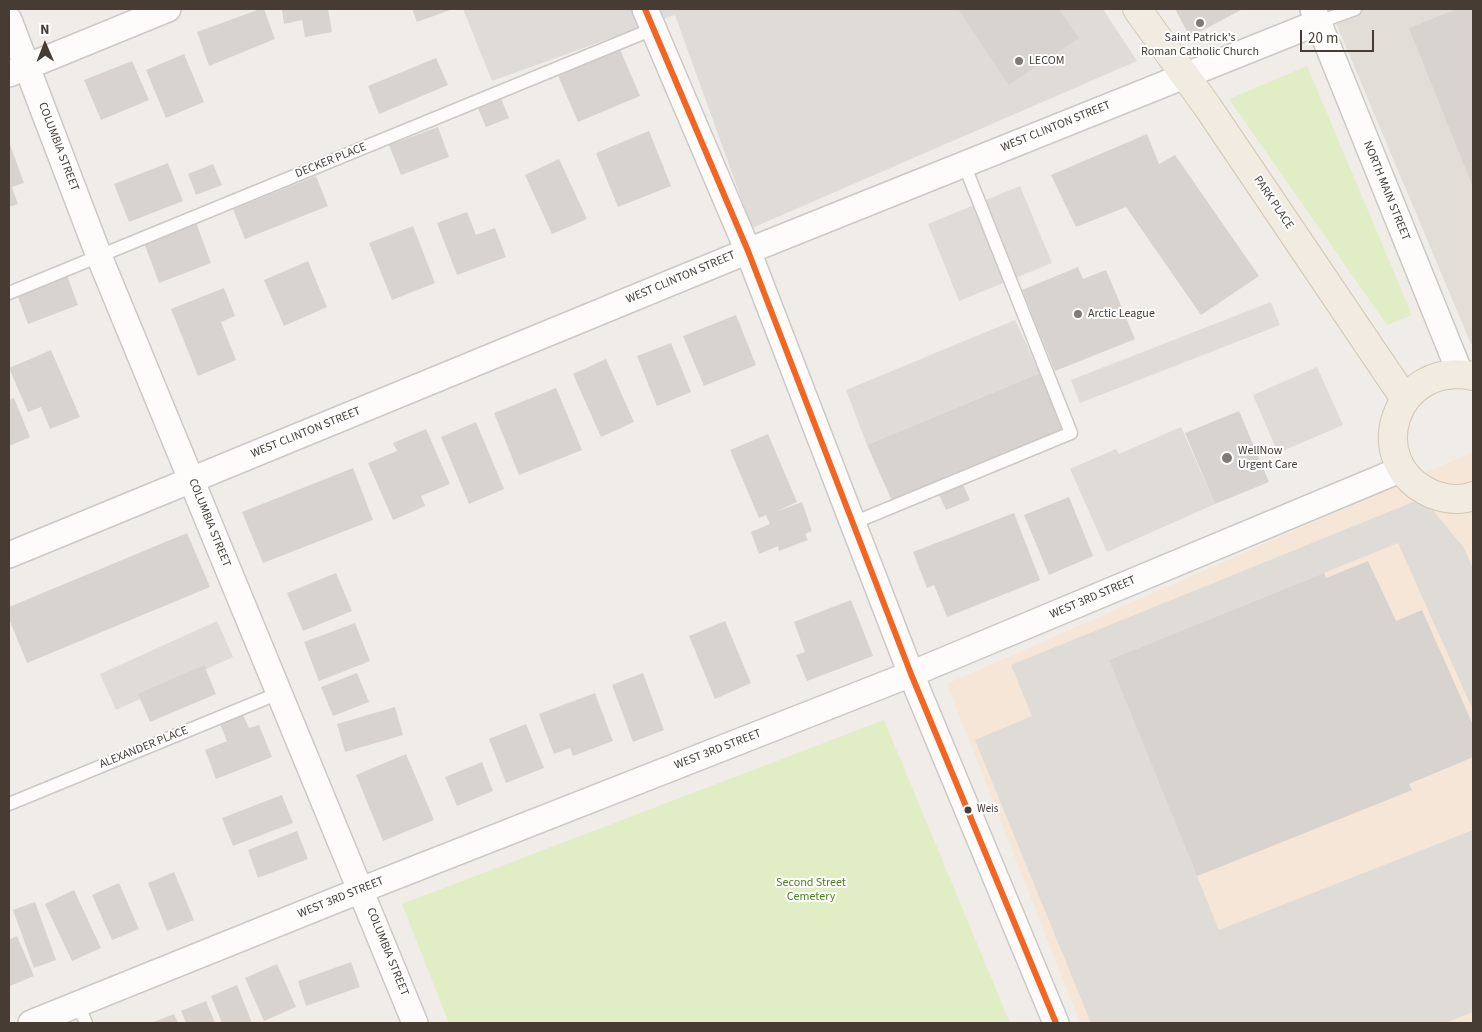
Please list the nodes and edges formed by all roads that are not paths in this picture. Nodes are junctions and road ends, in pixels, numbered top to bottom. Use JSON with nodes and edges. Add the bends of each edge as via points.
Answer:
{"nodes":[{"id":1,"x":168,"y":9,"type":"edge"},
{"id":2,"x":1137,"y":9,"type":"edge"},
{"id":3,"x":1355,"y":9,"type":"edge"},
{"id":4,"x":1316,"y":15,"type":"edge"},
{"id":5,"x":649,"y":19,"type":"edge"},
{"id":6,"x":9,"y":20,"type":"edge"},
{"id":7,"x":18,"y":70,"type":"edge"},
{"id":8,"x":1184,"y":76,"type":"junction"},
{"id":9,"x":964,"y":164,"type":"junction"},
{"id":10,"x":748,"y":250,"type":"junction"},
{"id":11,"x":99,"y":256,"type":"junction"},
{"id":12,"x":9,"y":293,"type":"edge"},
{"id":13,"x":1467,"y":375,"type":"edge"},
{"id":14,"x":1405,"y":399,"type":"junction"},
{"id":15,"x":1402,"y":469,"type":"junction"},
{"id":16,"x":191,"y":480,"type":"junction"},
{"id":17,"x":1473,"y":496,"type":"edge"},
{"id":18,"x":853,"y":523,"type":"junction"},
{"id":19,"x":9,"y":555,"type":"edge"},
{"id":20,"x":911,"y":674,"type":"junction"},
{"id":21,"x":278,"y":693,"type":"junction"},
{"id":22,"x":9,"y":804,"type":"edge"},
{"id":23,"x":361,"y":890,"type":"junction"},
{"id":24,"x":82,"y":1014,"type":"edge"},
{"id":25,"x":31,"y":1023,"type":"edge"},
{"id":26,"x":415,"y":1023,"type":"edge"},
{"id":27,"x":1056,"y":1023,"type":"edge"}],
"edges":[{"from":1,"to":7,"type":"street"},
{"from":2,"to":8,"type":"main road","name":"PARK PLACE"},
{"from":3,"to":4,"type":"lane","name":"WEST CLINTON STREET"},
{"from":4,"to":8,"type":"street","name":"WEST CLINTON STREET"},
{"from":4,"to":13,"type":"street","name":"NORTH MAIN STREET"},
{"from":5,"to":10,"type":"street"},
{"from":5,"to":11,"type":"lane","name":"DECKER PLACE"},
{"from":6,"to":7,"type":"street","name":"COLUMBIA STREET"},
{"from":7,"to":11,"type":"street","name":"COLUMBIA STREET"},
{"from":8,"to":9,"type":"street","name":"WEST CLINTON STREET"},
{"from":8,"to":14,"type":"main road","name":"PARK PLACE"},
{"from":9,"to":10,"type":"street","name":"WEST CLINTON STREET"},
{"from":9,"to":18,"type":"lane","via":[[1071,433]]},
{"from":10,"to":16,"type":"street","name":"WEST CLINTON STREET"},
{"from":10,"to":18,"type":"street"},
{"from":11,"to":12,"type":"lane","name":"DECKER PLACE"},
{"from":11,"to":16,"type":"street","name":"COLUMBIA STREET"},
{"from":13,"to":14,"type":"main road","via":[[1444,374],[1416,388]]},
{"from":14,"to":15,"type":"main road","via":[[1398,412],[1393,441]]},
{"from":15,"to":17,"type":"main road","via":[[1412,481],[1437,496],[1452,499]]},
{"from":15,"to":20,"type":"street","name":"WEST 3RD STREET"},
{"from":16,"to":19,"type":"street","name":"WEST CLINTON STREET"},
{"from":16,"to":21,"type":"street","name":"COLUMBIA STREET"},
{"from":18,"to":20,"type":"street"},
{"from":20,"to":23,"type":"street","name":"WEST 3RD STREET"},
{"from":20,"to":27,"type":"street"},
{"from":21,"to":22,"type":"lane","name":"ALEXANDER PLACE"},
{"from":21,"to":23,"type":"street","name":"COLUMBIA STREET"},
{"from":23,"to":24,"type":"street","name":"WEST 3RD STREET"},
{"from":23,"to":26,"type":"street","name":"COLUMBIA STREET"},
{"from":24,"to":25,"type":"street","name":"WEST 3RD STREET"}]}
